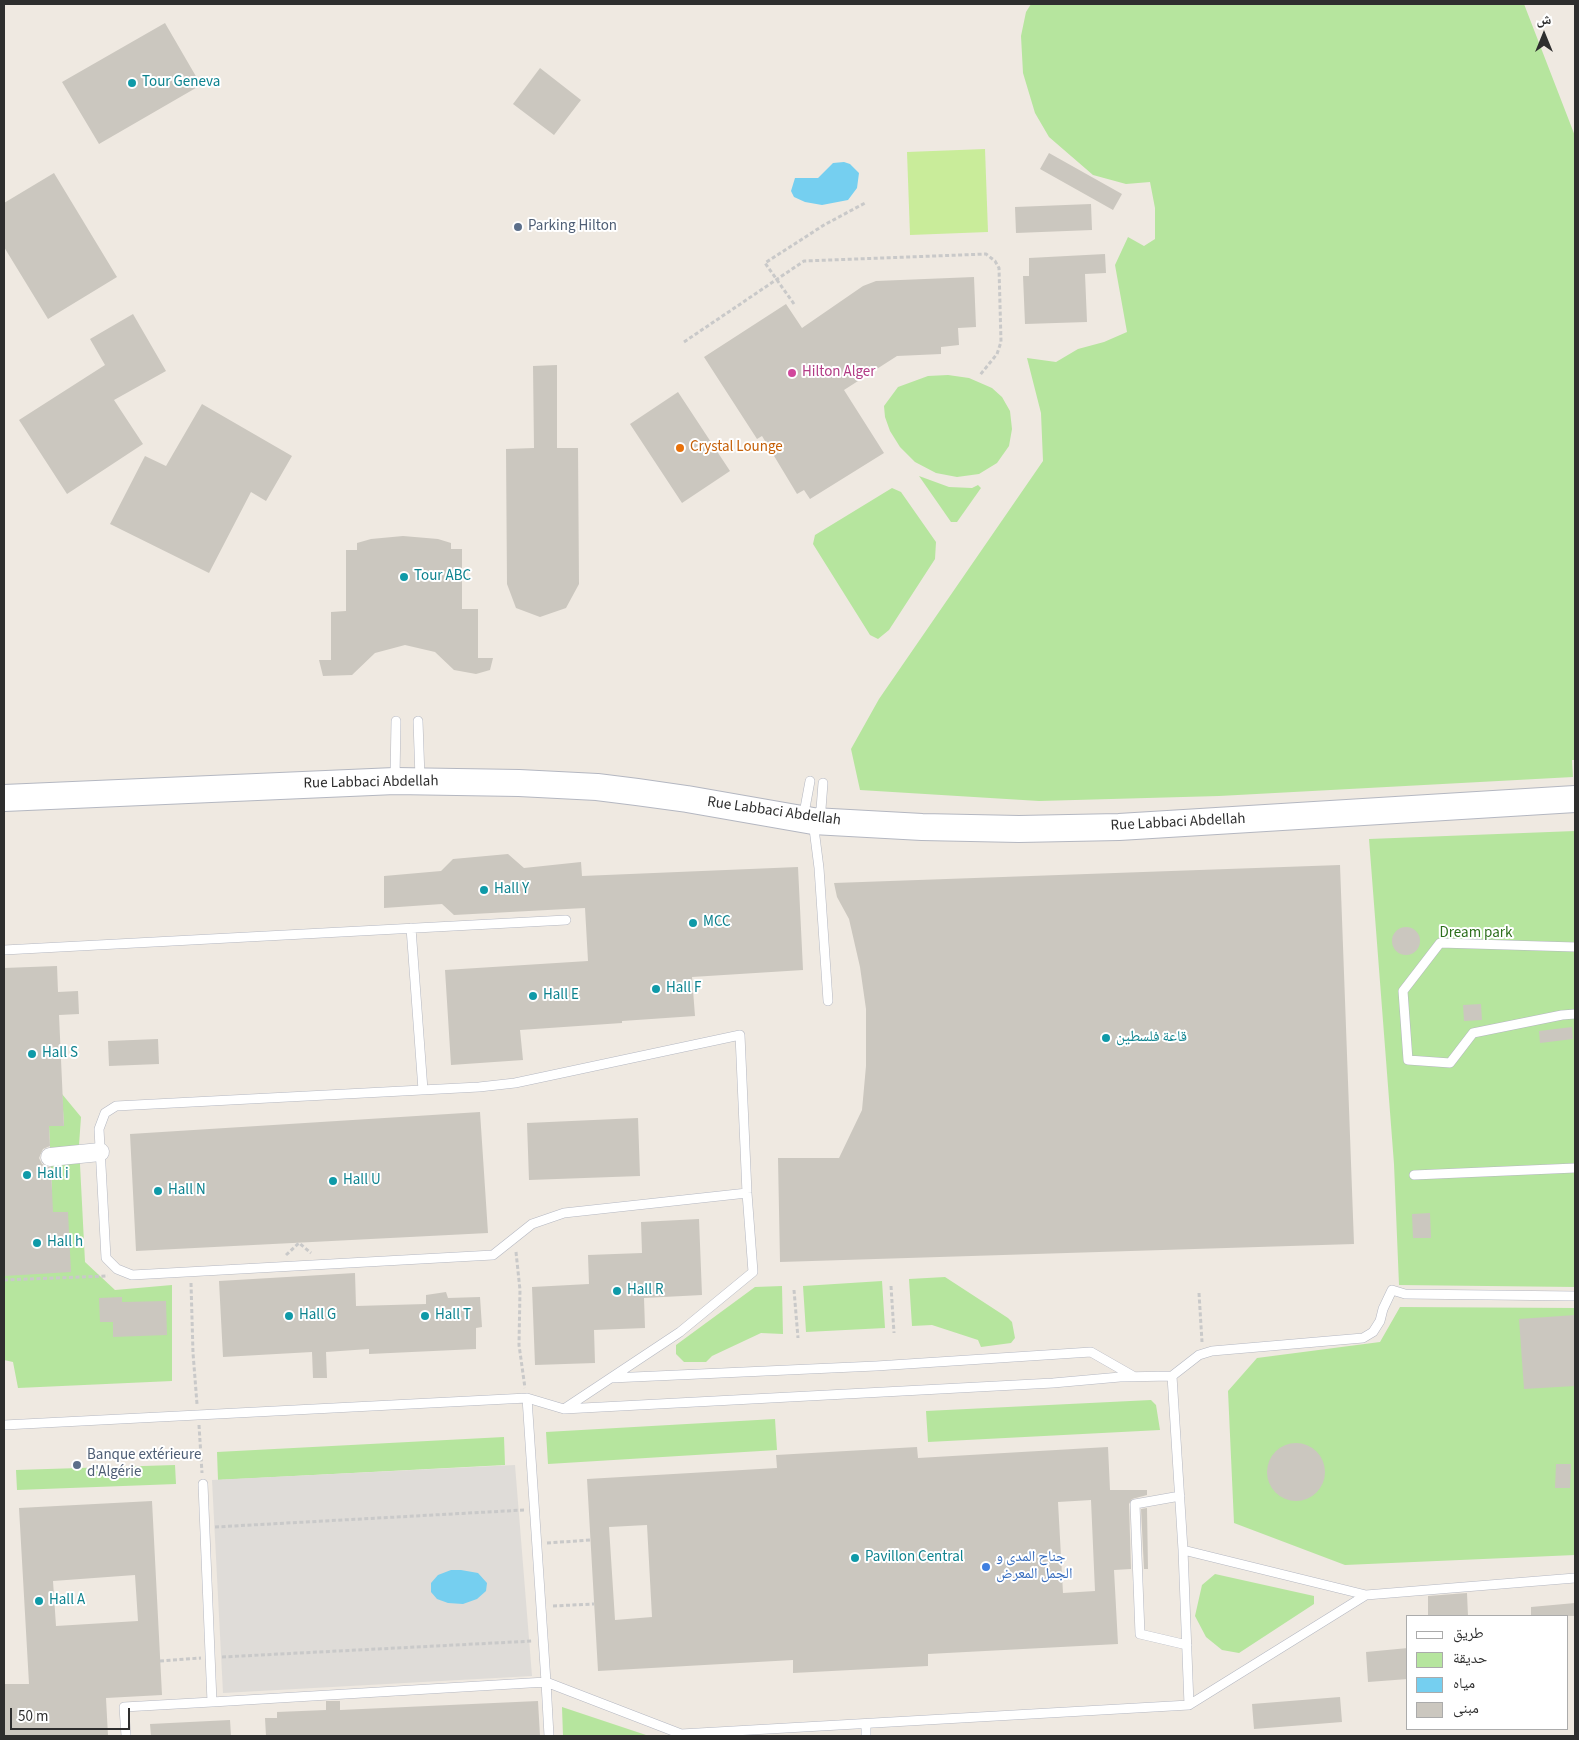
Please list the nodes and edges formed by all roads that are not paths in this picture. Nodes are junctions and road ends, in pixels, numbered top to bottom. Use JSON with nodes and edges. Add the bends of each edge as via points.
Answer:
{"nodes":[{"id":1,"x":396,"y":721,"type":"dead end"},
{"id":2,"x":418,"y":721,"type":"dead end"},
{"id":3,"x":407,"y":777,"type":"junction"},
{"id":4,"x":810,"y":781,"type":"dead end"},
{"id":5,"x":823,"y":783,"type":"dead end"},
{"id":6,"x":1575,"y":789,"type":"edge"},
{"id":7,"x":4,"y":790,"type":"edge"},
{"id":8,"x":4,"y":798,"type":"edge"},
{"id":9,"x":1575,"y":799,"type":"edge"},
{"id":10,"x":813,"y":813,"type":"junction"},
{"id":11,"x":566,"y":920,"type":"dead end"},
{"id":12,"x":411,"y":928,"type":"junction"},
{"id":13,"x":1575,"y":947,"type":"edge"},
{"id":14,"x":4,"y":950,"type":"edge"},
{"id":15,"x":828,"y":1001,"type":"dead end"},
{"id":16,"x":1575,"y":1014,"type":"edge"},
{"id":17,"x":423,"y":1090,"type":"junction"},
{"id":18,"x":100,"y":1152,"type":"junction"},
{"id":19,"x":50,"y":1157,"type":"dead end"},
{"id":20,"x":1575,"y":1168,"type":"edge"},
{"id":21,"x":1414,"y":1175,"type":"dead end"},
{"id":22,"x":747,"y":1193,"type":"junction"},
{"id":23,"x":1575,"y":1296,"type":"edge"},
{"id":24,"x":1172,"y":1376,"type":"junction"},
{"id":25,"x":1134,"y":1377,"type":"junction"},
{"id":26,"x":611,"y":1378,"type":"junction"},
{"id":27,"x":527,"y":1398,"type":"junction"},
{"id":28,"x":564,"y":1409,"type":"junction"},
{"id":29,"x":4,"y":1425,"type":"edge"},
{"id":30,"x":203,"y":1484,"type":"road end"},
{"id":31,"x":1180,"y":1496,"type":"junction"},
{"id":32,"x":1183,"y":1550,"type":"junction"},
{"id":33,"x":1575,"y":1578,"type":"edge"},
{"id":34,"x":1366,"y":1595,"type":"junction"},
{"id":35,"x":1187,"y":1645,"type":"junction"},
{"id":36,"x":546,"y":1682,"type":"junction"},
{"id":37,"x":212,"y":1702,"type":"junction"},
{"id":38,"x":1189,"y":1705,"type":"junction"},
{"id":39,"x":866,"y":1724,"type":"junction"},
{"id":40,"x":679,"y":1735,"type":"edge"},
{"id":41,"x":126,"y":1736,"type":"edge"},
{"id":42,"x":549,"y":1736,"type":"edge"},
{"id":43,"x":866,"y":1736,"type":"edge"}],
"edges":[{"from":1,"to":3,"type":"lane"},
{"from":2,"to":3,"type":"lane"},
{"from":3,"to":7,"type":"street","name":"Rue Labbaci Abdellah"},
{"from":3,"to":8,"type":"street","name":"Rue Labbaci Abdellah"},
{"from":3,"to":10,"type":"street","name":"Rue Labbaci Abdellah","via":[[518,775],[597,779]]},
{"from":4,"to":10,"type":"lane"},
{"from":5,"to":10,"type":"lane"},
{"from":6,"to":10,"type":"street","name":"Rue Labbaci Abdellah","via":[[1070,822]]},
{"from":9,"to":10,"type":"street","name":"Rue Labbaci Abdellah","via":[[1119,827],[1019,829],[922,827]]},
{"from":10,"to":15,"type":"lane","via":[[820,868]]},
{"from":11,"to":12,"type":"lane"},
{"from":12,"to":14,"type":"lane"},
{"from":12,"to":17,"type":"lane"},
{"from":13,"to":16,"type":"lane","via":[[1440,943],[1403,991],[1408,1060],[1450,1063],[1473,1033]]},
{"from":17,"to":18,"type":"lane","via":[[116,1106],[105,1113],[99,1129]]},
{"from":17,"to":22,"type":"lane","via":[[515,1083],[740,1035]]},
{"from":18,"to":19,"type":"street"},
{"from":18,"to":22,"type":"lane","via":[[106,1258],[117,1269],[132,1275],[493,1255],[532,1224],[564,1213]]},
{"from":20,"to":21,"type":"lane"},
{"from":22,"to":26,"type":"lane","via":[[753,1272],[680,1332]]},
{"from":23,"to":24,"type":"lane","via":[[1404,1294],[1392,1290],[1374,1332],[1363,1338],[1212,1351],[1199,1355]]},
{"from":24,"to":25,"type":"lane"},
{"from":24,"to":31,"type":"lane"},
{"from":25,"to":26,"type":"lane","via":[[1091,1352]]},
{"from":25,"to":28,"type":"lane"},
{"from":26,"to":28,"type":"lane"},
{"from":27,"to":28,"type":"lane"},
{"from":27,"to":29,"type":"lane"},
{"from":27,"to":36,"type":"lane"},
{"from":30,"to":37,"type":"lane"},
{"from":31,"to":32,"type":"lane"},
{"from":31,"to":35,"type":"lane","via":[[1135,1504],[1140,1634]]},
{"from":32,"to":34,"type":"lane"},
{"from":32,"to":35,"type":"lane"},
{"from":33,"to":34,"type":"lane"},
{"from":34,"to":38,"type":"lane"},
{"from":35,"to":38,"type":"lane"},
{"from":36,"to":37,"type":"lane"},
{"from":36,"to":40,"type":"lane"},
{"from":36,"to":42,"type":"lane"},
{"from":37,"to":41,"type":"lane","via":[[124,1708]]},
{"from":38,"to":39,"type":"lane"},
{"from":39,"to":40,"type":"lane"},
{"from":39,"to":43,"type":"lane"}]}
